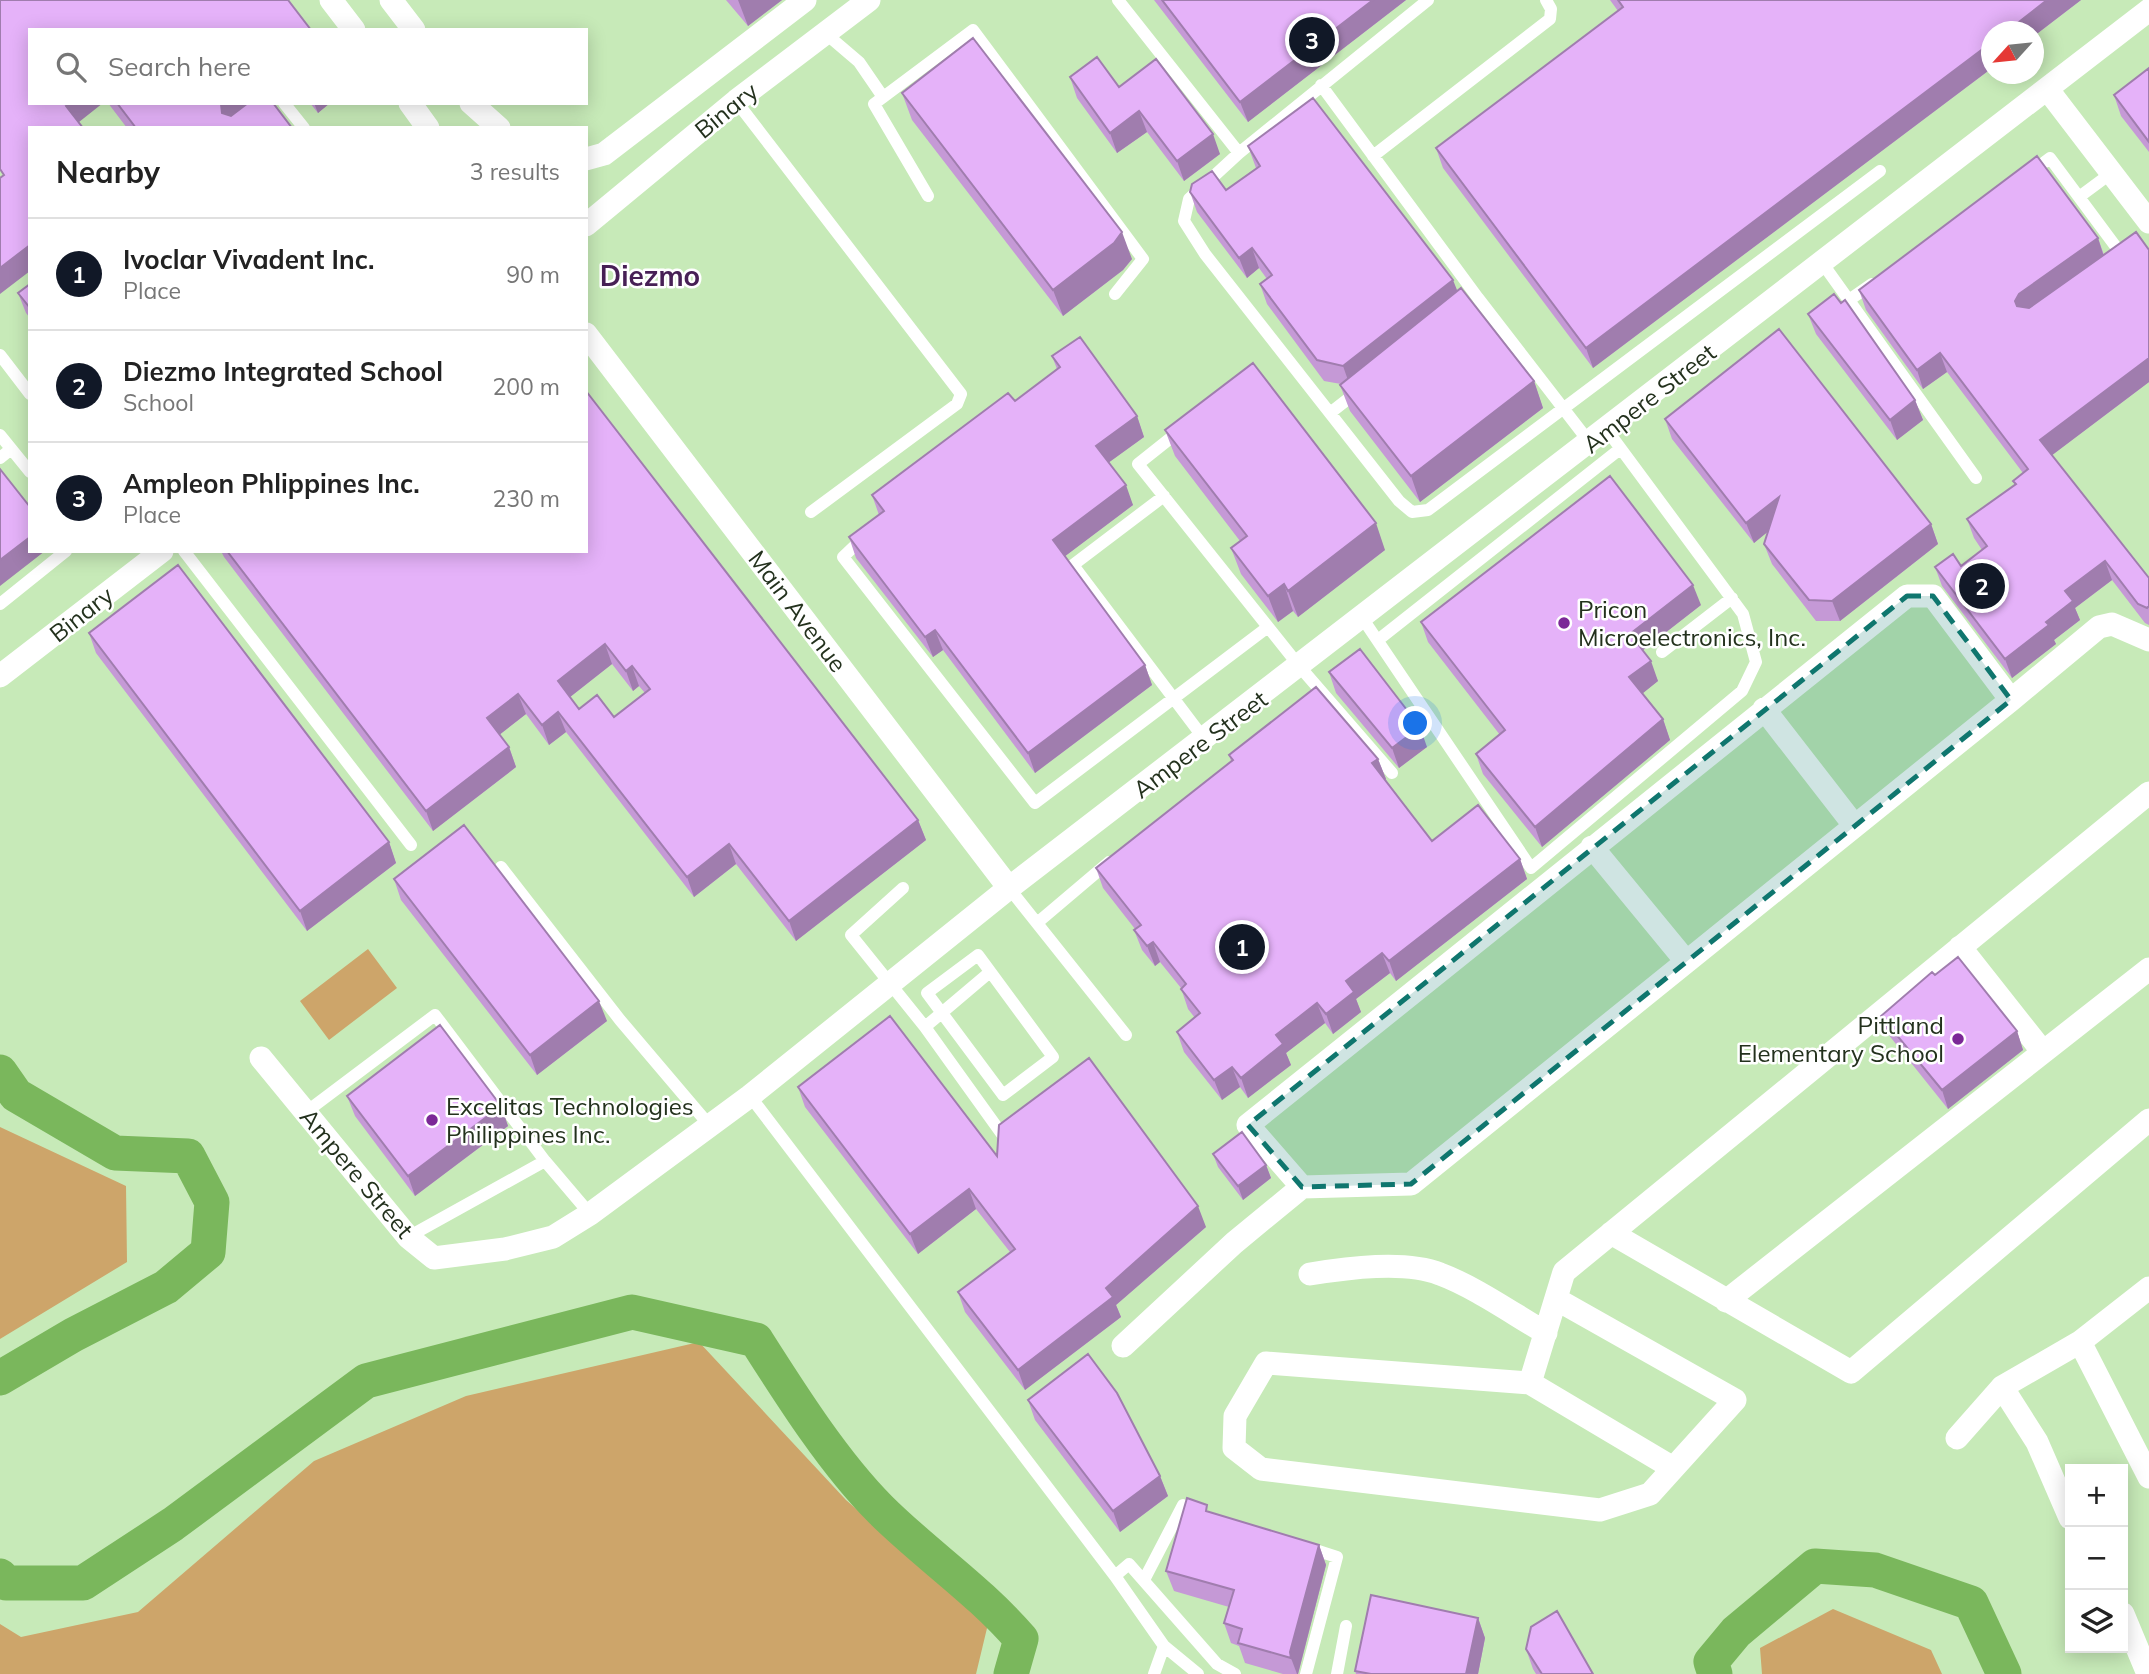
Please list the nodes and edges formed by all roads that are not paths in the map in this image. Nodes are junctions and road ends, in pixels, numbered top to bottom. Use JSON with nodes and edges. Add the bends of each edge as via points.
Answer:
{"nodes":[{"id":1,"x":331,"y":0,"type":"edge"},
{"id":2,"x":391,"y":0,"type":"edge"},
{"id":3,"x":805,"y":0,"type":"edge"},
{"id":4,"x":869,"y":0,"type":"edge"},
{"id":5,"x":1118,"y":0,"type":"edge"},
{"id":6,"x":1428,"y":0,"type":"edge"},
{"id":7,"x":1546,"y":0,"type":"edge"},
{"id":8,"x":2149,"y":10,"type":"edge"},
{"id":9,"x":352,"y":28,"type":"edge"},
{"id":10,"x":412,"y":28,"type":"edge"},
{"id":11,"x":825,"y":33,"type":"junction"},
{"id":12,"x":1321,"y":85,"type":"junction"},
{"id":13,"x":2048,"y":90,"type":"junction"},
{"id":14,"x":883,"y":97,"type":"junction"},
{"id":15,"x":736,"y":102,"type":"junction"},
{"id":16,"x":286,"y":105,"type":"edge"},
{"id":17,"x":411,"y":105,"type":"edge"},
{"id":18,"x":473,"y":105,"type":"edge"},
{"id":19,"x":302,"y":126,"type":"edge"},
{"id":20,"x":427,"y":126,"type":"edge"},
{"id":21,"x":497,"y":126,"type":"edge"},
{"id":22,"x":1239,"y":153,"type":"junction"},
{"id":23,"x":1373,"y":156,"type":"junction"},
{"id":24,"x":588,"y":158,"type":"edge"},
{"id":25,"x":1880,"y":171,"type":"dead end"},
{"id":26,"x":2110,"y":174,"type":"junction"},
{"id":27,"x":2017,"y":182,"type":"edge"},
{"id":28,"x":928,"y":196,"type":"dead end"},
{"id":29,"x":2079,"y":197,"type":"junction"},
{"id":30,"x":2149,"y":222,"type":"edge"},
{"id":31,"x":588,"y":223,"type":"edge"},
{"id":32,"x":2110,"y":263,"type":"edge"},
{"id":33,"x":1824,"y":264,"type":"junction"},
{"id":34,"x":1883,"y":276,"type":"edge"},
{"id":35,"x":1115,"y":294,"type":"dead end"},
{"id":36,"x":1849,"y":300,"type":"junction"},
{"id":37,"x":588,"y":337,"type":"edge"},
{"id":38,"x":0,"y":355,"type":"edge"},
{"id":39,"x":1372,"y":380,"type":"edge"},
{"id":40,"x":28,"y":391,"type":"edge"},
{"id":41,"x":1563,"y":407,"type":"junction"},
{"id":42,"x":1330,"y":413,"type":"junction"},
{"id":43,"x":1197,"y":417,"type":"edge"},
{"id":44,"x":0,"y":435,"type":"edge"},
{"id":45,"x":1598,"y":437,"type":"junction"},
{"id":46,"x":11,"y":449,"type":"junction"},
{"id":47,"x":1620,"y":449,"type":"junction"},
{"id":48,"x":0,"y":458,"type":"edge"},
{"id":49,"x":28,"y":470,"type":"edge"},
{"id":50,"x":1976,"y":478,"type":"dead end"},
{"id":51,"x":1164,"y":496,"type":"junction"},
{"id":52,"x":811,"y":512,"type":"dead end"},
{"id":53,"x":868,"y":534,"type":"edge"},
{"id":54,"x":64,"y":553,"type":"edge"},
{"id":55,"x":159,"y":553,"type":"edge"},
{"id":56,"x":186,"y":553,"type":"edge"},
{"id":57,"x":1732,"y":598,"type":"junction"},
{"id":58,"x":0,"y":604,"type":"edge"},
{"id":59,"x":1363,"y":619,"type":"junction"},
{"id":60,"x":1268,"y":627,"type":"junction"},
{"id":61,"x":1378,"y":640,"type":"junction"},
{"id":62,"x":2149,"y":640,"type":"edge"},
{"id":63,"x":1662,"y":652,"type":"dead end"},
{"id":64,"x":1300,"y":667,"type":"junction"},
{"id":65,"x":0,"y":676,"type":"edge"},
{"id":66,"x":1174,"y":699,"type":"junction"},
{"id":67,"x":2011,"y":700,"type":"junction"},
{"id":68,"x":1764,"y":709,"type":"junction"},
{"id":69,"x":1205,"y":740,"type":"junction"},
{"id":70,"x":1392,"y":773,"type":"dead end"},
{"id":71,"x":2149,"y":793,"type":"edge"},
{"id":72,"x":1854,"y":825,"type":"junction"},
{"id":73,"x":411,"y":845,"type":"dead end"},
{"id":74,"x":1592,"y":847,"type":"junction"},
{"id":75,"x":1119,"y":854,"type":"edge"},
{"id":76,"x":501,"y":867,"type":"dead end"},
{"id":77,"x":903,"y":888,"type":"dead end"},
{"id":78,"x":1009,"y":888,"type":"junction"},
{"id":79,"x":1037,"y":923,"type":"junction"},
{"id":80,"x":1960,"y":947,"type":"junction"},
{"id":81,"x":1685,"y":960,"type":"junction"},
{"id":82,"x":2149,"y":969,"type":"edge"},
{"id":83,"x":990,"y":972,"type":"junction"},
{"id":84,"x":888,"y":984,"type":"junction"},
{"id":85,"x":940,"y":1013,"type":"junction"},
{"id":86,"x":925,"y":1027,"type":"junction"},
{"id":87,"x":1126,"y":1035,"type":"dead end"},
{"id":88,"x":2043,"y":1052,"type":"junction"},
{"id":89,"x":261,"y":1058,"type":"dead end"},
{"id":90,"x":750,"y":1096,"type":"junction"},
{"id":91,"x":306,"y":1112,"type":"junction"},
{"id":92,"x":2149,"y":1120,"type":"edge"},
{"id":93,"x":710,"y":1126,"type":"junction"},
{"id":94,"x":1014,"y":1129,"type":"edge"},
{"id":95,"x":545,"y":1161,"type":"junction"},
{"id":96,"x":1302,"y":1187,"type":"junction"},
{"id":97,"x":590,"y":1214,"type":"junction"},
{"id":98,"x":1611,"y":1233,"type":"junction"},
{"id":99,"x":408,"y":1237,"type":"junction"},
{"id":100,"x":1310,"y":1274,"type":"dead end"},
{"id":101,"x":2149,"y":1288,"type":"edge"},
{"id":102,"x":1556,"y":1299,"type":"junction"},
{"id":103,"x":1726,"y":1301,"type":"junction"},
{"id":104,"x":1546,"y":1333,"type":"junction"},
{"id":105,"x":2080,"y":1342,"type":"junction"},
{"id":106,"x":1123,"y":1346,"type":"dead end"},
{"id":107,"x":1530,"y":1383,"type":"junction"},
{"id":108,"x":2002,"y":1387,"type":"junction"},
{"id":109,"x":1956,"y":1438,"type":"dead end"},
{"id":110,"x":1673,"y":1468,"type":"junction"},
{"id":111,"x":2149,"y":1477,"type":"edge"},
{"id":112,"x":2065,"y":1507,"type":"edge"},
{"id":113,"x":1209,"y":1514,"type":"edge"},
{"id":114,"x":1298,"y":1544,"type":"edge"},
{"id":115,"x":1115,"y":1576,"type":"junction"},
{"id":116,"x":1144,"y":1580,"type":"junction"},
{"id":117,"x":1346,"y":1626,"type":"dead end"},
{"id":118,"x":2128,"y":1626,"type":"edge"},
{"id":119,"x":1164,"y":1646,"type":"junction"},
{"id":120,"x":1154,"y":1674,"type":"edge"},
{"id":121,"x":1198,"y":1674,"type":"edge"},
{"id":122,"x":1235,"y":1674,"type":"edge"},
{"id":123,"x":1306,"y":1674,"type":"edge"},
{"id":124,"x":1337,"y":1674,"type":"edge"},
{"id":125,"x":2148,"y":1674,"type":"edge"}],
"edges":[{"from":1,"to":9,"type":"street"},
{"from":2,"to":10,"type":"street"},
{"from":3,"to":24,"type":"street","via":[[604,154]]},
{"from":4,"to":11,"type":"street","name":"Binary"},
{"from":5,"to":22,"type":"lane"},
{"from":6,"to":12,"type":"lane"},
{"from":7,"to":23,"type":"lane","via":[[1550,19]]},
{"from":8,"to":13,"type":"street","name":"Ampere Street"},
{"from":11,"to":14,"type":"lane","via":[[859,62]]},
{"from":11,"to":15,"type":"street","name":"Binary"},
{"from":12,"to":22,"type":"lane"},
{"from":12,"to":23,"type":"lane"},
{"from":13,"to":26,"type":"street"},
{"from":13,"to":33,"type":"street","name":"Ampere Street"},
{"from":14,"to":28,"type":"lane","via":[[874,104]]},
{"from":14,"to":35,"type":"lane","via":[[973,30],[1143,259]]},
{"from":15,"to":31,"type":"street","name":"Binary"},
{"from":15,"to":52,"type":"lane","via":[[961,394],[957,404]]},
{"from":16,"to":19,"type":"lane"},
{"from":17,"to":20,"type":"street"},
{"from":18,"to":21,"type":"street"},
{"from":22,"to":42,"type":"lane","via":[[1189,199],[1184,222]]},
{"from":23,"to":41,"type":"lane","via":[[1473,302]]},
{"from":25,"to":41,"type":"lane"},
{"from":26,"to":29,"type":"lane"},
{"from":26,"to":30,"type":"street"},
{"from":27,"to":29,"type":"lane","via":[[2050,158]]},
{"from":29,"to":32,"type":"lane","via":[[2122,255]]},
{"from":33,"to":36,"type":"lane"},
{"from":33,"to":45,"type":"street","name":"Ampere Street"},
{"from":34,"to":36,"type":"lane"},
{"from":36,"to":50,"type":"lane"},
{"from":37,"to":78,"type":"street","name":"Main Avenue"},
{"from":38,"to":40,"type":"lane"},
{"from":39,"to":42,"type":"lane"},
{"from":41,"to":42,"type":"lane","via":[[1428,510],[1412,512]]},
{"from":41,"to":45,"type":"lane"},
{"from":43,"to":51,"type":"lane","via":[[1138,464]]},
{"from":44,"to":46,"type":"lane"},
{"from":45,"to":47,"type":"lane"},
{"from":45,"to":59,"type":"street","name":"Ampere Street"},
{"from":46,"to":48,"type":"lane"},
{"from":46,"to":49,"type":"lane"},
{"from":47,"to":57,"type":"lane"},
{"from":47,"to":61,"type":"lane"},
{"from":51,"to":60,"type":"lane"},
{"from":51,"to":66,"type":"lane","via":[[1073,565]]},
{"from":53,"to":66,"type":"lane","via":[[843,557],[1035,803]]},
{"from":54,"to":58,"type":"lane"},
{"from":55,"to":65,"type":"street","name":"Binary"},
{"from":56,"to":73,"type":"lane"},
{"from":57,"to":61,"type":"lane","via":[[1743,614],[1756,662],[1742,691],[1531,868]]},
{"from":57,"to":63,"type":"lane"},
{"from":59,"to":61,"type":"lane"},
{"from":59,"to":64,"type":"street","name":"Ampere Street"},
{"from":60,"to":64,"type":"lane"},
{"from":60,"to":66,"type":"lane"},
{"from":62,"to":67,"type":"street","via":[[2112,624],[2099,627]]},
{"from":64,"to":69,"type":"street","name":"Ampere Street"},
{"from":64,"to":70,"type":"lane"},
{"from":66,"to":69,"type":"lane"},
{"from":67,"to":68,"type":"street","via":[[1933,596],[1907,596]]},
{"from":67,"to":72,"type":"street"},
{"from":68,"to":72,"type":"street"},
{"from":68,"to":74,"type":"street"},
{"from":69,"to":78,"type":"street","name":"Ampere Street"},
{"from":71,"to":80,"type":"street"},
{"from":72,"to":81,"type":"street"},
{"from":74,"to":81,"type":"street"},
{"from":74,"to":96,"type":"street","via":[[1248,1125]]},
{"from":75,"to":79,"type":"lane"},
{"from":76,"to":93,"type":"lane"},
{"from":77,"to":84,"type":"lane","via":[[851,935]]},
{"from":78,"to":79,"type":"lane"},
{"from":78,"to":84,"type":"street","name":"Ampere Street"},
{"from":79,"to":87,"type":"lane"},
{"from":80,"to":88,"type":"street"},
{"from":80,"to":98,"type":"street"},
{"from":81,"to":96,"type":"street","via":[[1410,1184]]},
{"from":82,"to":88,"type":"street"},
{"from":83,"to":85,"type":"lane"},
{"from":83,"to":85,"type":"lane","via":[[978,955],[927,993]]},
{"from":83,"to":85,"type":"lane","via":[[1053,1058],[1003,1095]]},
{"from":84,"to":86,"type":"lane"},
{"from":84,"to":90,"type":"street","name":"Ampere Street"},
{"from":85,"to":86,"type":"lane"},
{"from":86,"to":94,"type":"lane","via":[[1004,1137]]},
{"from":88,"to":103,"type":"street"},
{"from":89,"to":91,"type":"street","name":"Ampere Street"},
{"from":90,"to":93,"type":"street","name":"Ampere Street"},
{"from":90,"to":115,"type":"lane"},
{"from":91,"to":95,"type":"lane","via":[[435,1015]]},
{"from":91,"to":99,"type":"street","name":"Ampere Street"},
{"from":92,"to":103,"type":"street","via":[[1851,1372]]},
{"from":93,"to":97,"type":"street","name":"Ampere Street"},
{"from":95,"to":97,"type":"lane"},
{"from":95,"to":99,"type":"lane"},
{"from":96,"to":106,"type":"street"},
{"from":97,"to":99,"type":"street","name":"Ampere Street","via":[[553,1237],[434,1258]]},
{"from":98,"to":102,"type":"street","via":[[1564,1272]]},
{"from":98,"to":103,"type":"street"},
{"from":100,"to":104,"type":"street","via":[[1349,1267],[1439,1273]]},
{"from":101,"to":105,"type":"street"},
{"from":102,"to":104,"type":"street"},
{"from":102,"to":110,"type":"street","via":[[1735,1400]]},
{"from":104,"to":107,"type":"street"},
{"from":105,"to":108,"type":"street"},
{"from":105,"to":111,"type":"street"},
{"from":107,"to":110,"type":"street"},
{"from":107,"to":110,"type":"street","via":[[1266,1363],[1235,1416],[1234,1448],[1261,1469],[1600,1510],[1650,1494]]},
{"from":108,"to":109,"type":"street"},
{"from":108,"to":112,"type":"street","via":[[2036,1443]]},
{"from":113,"to":116,"type":"lane","via":[[1183,1505]]},
{"from":114,"to":123,"type":"lane","via":[[1337,1557]]},
{"from":115,"to":116,"type":"lane","via":[[1129,1564]]},
{"from":115,"to":119,"type":"lane"},
{"from":116,"to":122,"type":"lane","via":[[1217,1664]]},
{"from":117,"to":124,"type":"lane"},
{"from":118,"to":125,"type":"street"},
{"from":119,"to":120,"type":"lane"},
{"from":119,"to":121,"type":"lane"}]}
